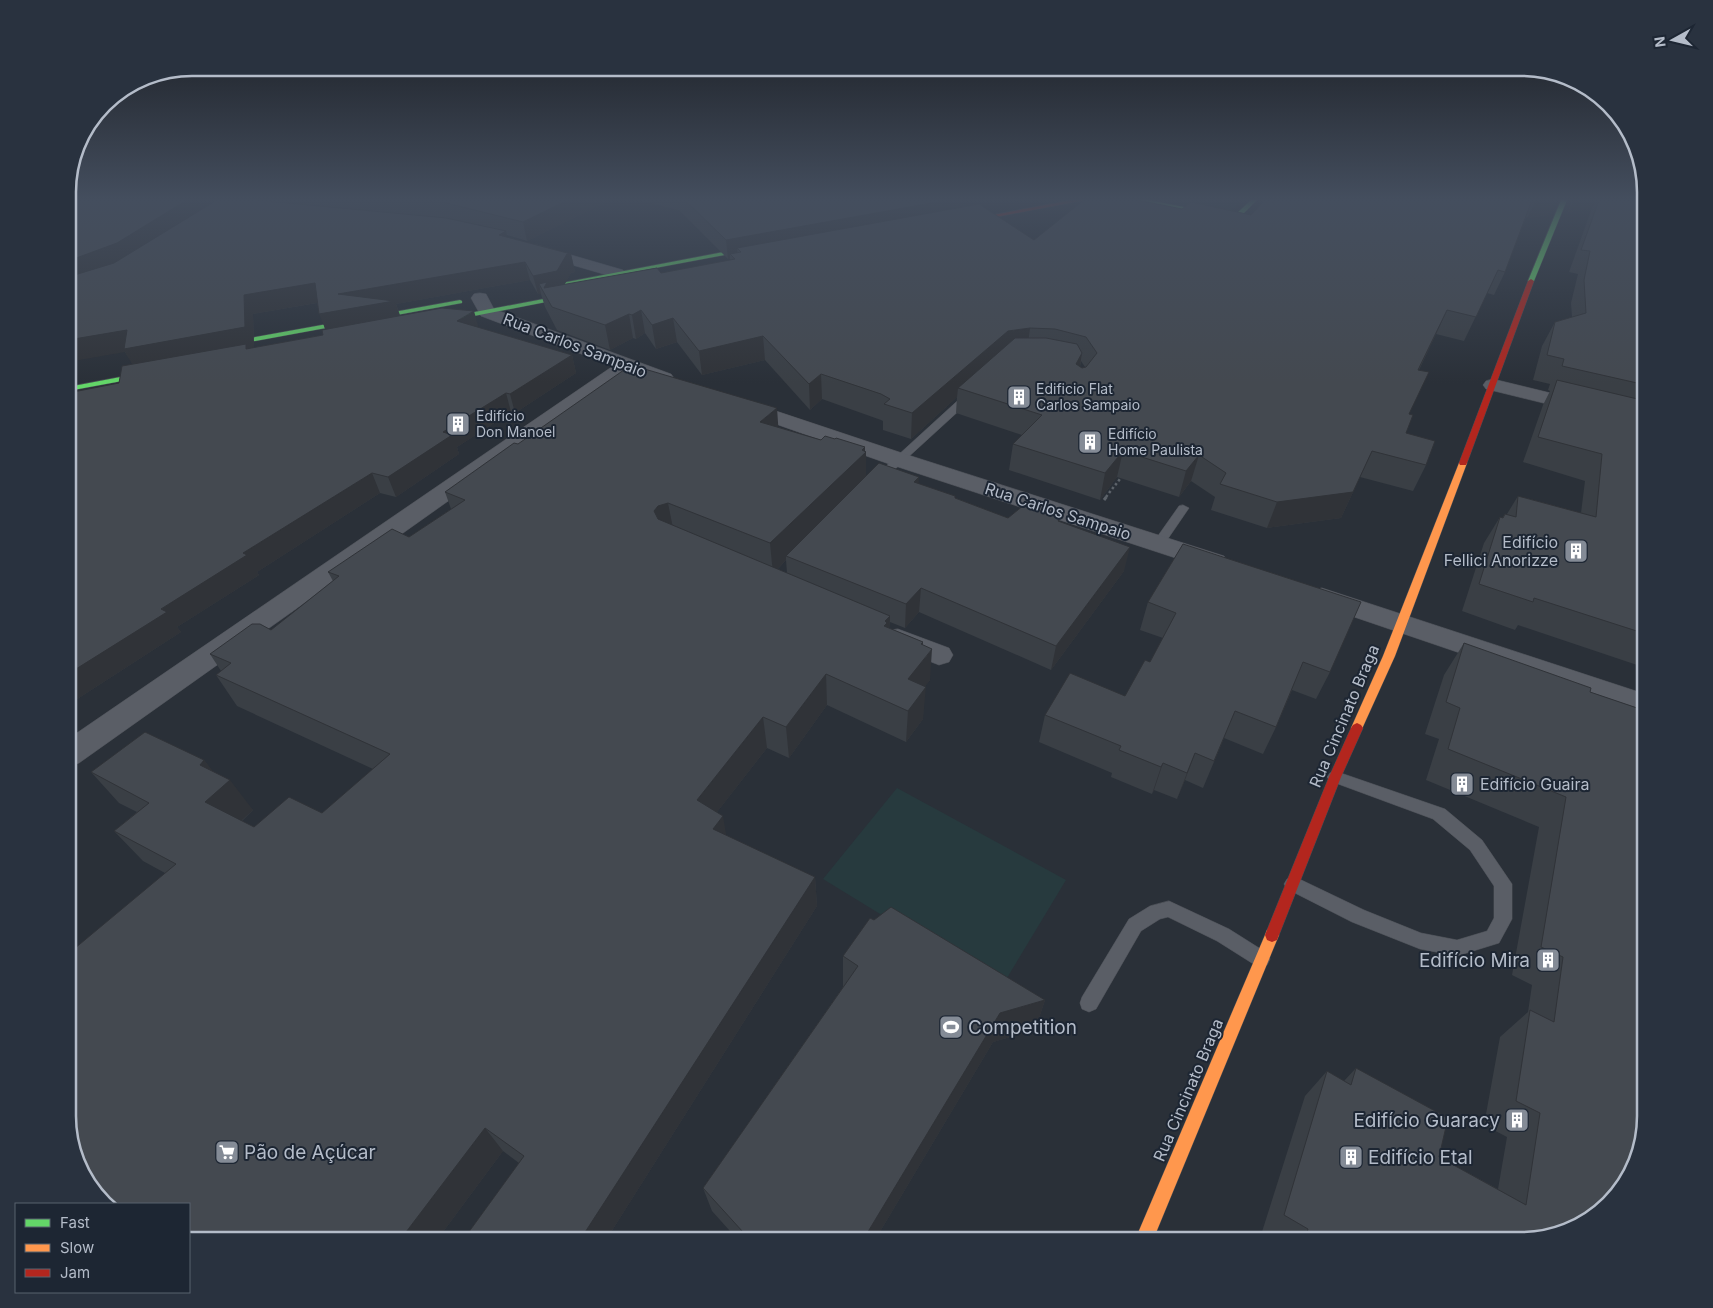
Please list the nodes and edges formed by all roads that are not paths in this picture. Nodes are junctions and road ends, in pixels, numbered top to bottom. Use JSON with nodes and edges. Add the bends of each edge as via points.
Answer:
{"nodes":[{"id":1,"x":576,"y":261,"type":"edge"},
{"id":2,"x":681,"y":261,"type":"edge"},
{"id":3,"x":1539,"y":261,"type":"edge"},
{"id":4,"x":617,"y":273,"type":"junction"},
{"id":5,"x":545,"y":286,"type":"edge"},
{"id":6,"x":594,"y":291,"type":"edge"},
{"id":7,"x":486,"y":302,"type":"junction"},
{"id":8,"x":431,"y":322,"type":"edge"},
{"id":9,"x":203,"y":349,"type":"edge"},
{"id":10,"x":628,"y":365,"type":"junction"},
{"id":11,"x":173,"y":369,"type":"edge"},
{"id":12,"x":683,"y":385,"type":"edge"},
{"id":13,"x":1493,"y":385,"type":"junction"},
{"id":14,"x":979,"y":386,"type":"edge"},
{"id":15,"x":76,"y":387,"type":"edge"},
{"id":16,"x":727,"y":400,"type":"edge"},
{"id":17,"x":1637,"y":420,"type":"edge"},
{"id":18,"x":897,"y":459,"type":"junction"},
{"id":19,"x":870,"y":486,"type":"edge"},
{"id":20,"x":1183,"y":508,"type":"dead end"},
{"id":21,"x":1159,"y":543,"type":"junction"},
{"id":22,"x":1241,"y":570,"type":"edge"},
{"id":23,"x":1297,"y":589,"type":"edge"},
{"id":24,"x":1400,"y":623,"type":"junction"},
{"id":25,"x":877,"y":629,"type":"edge"},
{"id":26,"x":938,"y":655,"type":"dead end"},
{"id":27,"x":1637,"y":702,"type":"edge"},
{"id":28,"x":76,"y":747,"type":"edge"},
{"id":29,"x":1335,"y":777,"type":"junction"},
{"id":30,"x":1293,"y":884,"type":"junction"},
{"id":31,"x":1261,"y":958,"type":"junction"},
{"id":32,"x":1089,"y":1003,"type":"dead end"},
{"id":33,"x":1147,"y":1232,"type":"edge"}],
"edges":[{"from":1,"to":4,"type":"street"},
{"from":2,"to":4,"type":"street"},
{"from":3,"to":13,"type":"street","name":"Rua Cincinato Braga"},
{"from":4,"to":5,"type":"street"},
{"from":6,"to":7,"type":"street"},
{"from":7,"to":8,"type":"street"},
{"from":7,"to":9,"type":"street"},
{"from":7,"to":10,"type":"street","name":"Rua Carlos Sampaio"},
{"from":10,"to":12,"type":"street","name":"Rua Carlos Sampaio"},
{"from":10,"to":28,"type":"street"},
{"from":11,"to":15,"type":"street"},
{"from":13,"to":17,"type":"street"},
{"from":13,"to":24,"type":"street","name":"Rua Cincinato Braga"},
{"from":14,"to":18,"type":"lane"},
{"from":16,"to":18,"type":"street","name":"Rua Carlos Sampaio"},
{"from":18,"to":19,"type":"lane"},
{"from":18,"to":21,"type":"street","name":"Rua Carlos Sampaio"},
{"from":20,"to":21,"type":"lane"},
{"from":21,"to":22,"type":"street","name":"Rua Carlos Sampaio"},
{"from":23,"to":24,"type":"street"},
{"from":24,"to":27,"type":"street"},
{"from":24,"to":29,"type":"street","name":"Rua Cincinato Braga","via":[[1389,656]]},
{"from":25,"to":26,"type":"street"},
{"from":29,"to":30,"type":"street","name":"Rua Cincinato Braga"},
{"from":29,"to":30,"type":"lane","via":[[1439,814],[1469,839],[1503,884],[1503,919],[1493,937],[1457,948],[1420,941],[1358,916]]},
{"from":30,"to":31,"type":"street","name":"Rua Cincinato Braga"},
{"from":31,"to":32,"type":"lane","via":[[1215,930],[1169,909],[1156,912],[1135,926]]},
{"from":31,"to":33,"type":"street","name":"Rua Cincinato Braga"}]}
